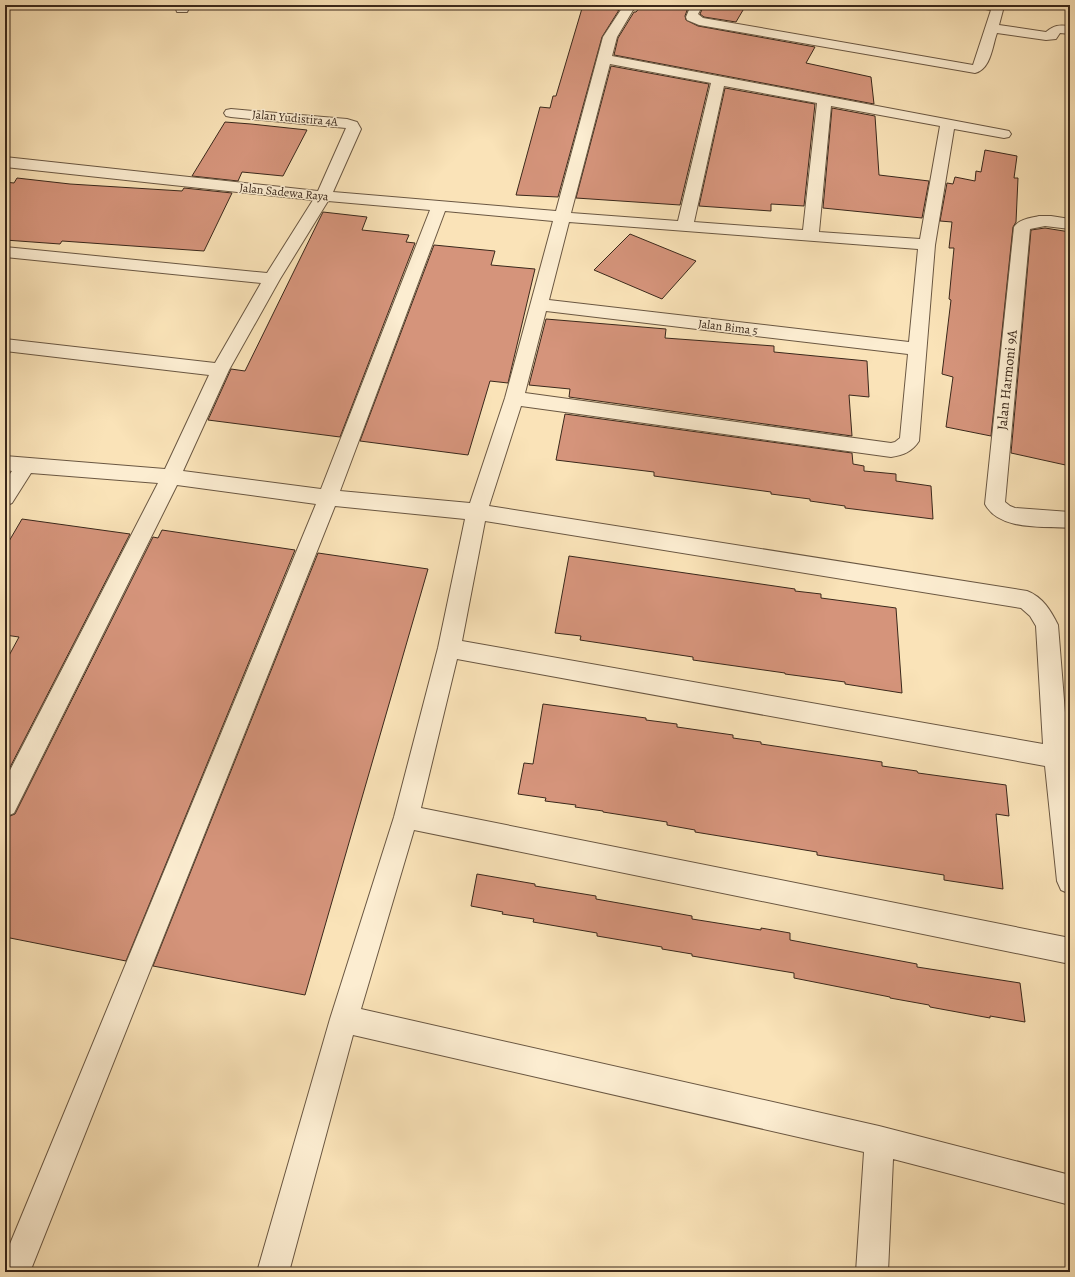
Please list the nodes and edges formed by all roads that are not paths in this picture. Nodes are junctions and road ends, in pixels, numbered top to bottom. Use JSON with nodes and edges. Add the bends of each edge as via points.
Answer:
{"nodes":[{"id":1,"x":630,"y":5,"type":"edge"},
{"id":2,"x":697,"y":5,"type":"edge"},
{"id":3,"x":984,"y":5,"type":"edge"},
{"id":4,"x":992,"y":28,"type":"junction"},
{"id":5,"x":1070,"y":30,"type":"edge"},
{"id":6,"x":604,"y":59,"type":"junction"},
{"id":7,"x":718,"y":81,"type":"junction"},
{"id":8,"x":824,"y":101,"type":"junction"},
{"id":9,"x":231,"y":113,"type":"dead end"},
{"id":10,"x":948,"y":124,"type":"junction"},
{"id":11,"x":1004,"y":134,"type":"dead end"},
{"id":12,"x":5,"y":162,"type":"edge"},
{"id":13,"x":322,"y":196,"type":"junction"},
{"id":14,"x":439,"y":206,"type":"junction"},
{"id":15,"x":563,"y":217,"type":"junction"},
{"id":16,"x":1070,"y":224,"type":"edge"},
{"id":17,"x":685,"y":227,"type":"junction"},
{"id":18,"x":810,"y":237,"type":"junction"},
{"id":19,"x":927,"y":245,"type":"junction"},
{"id":20,"x":5,"y":252,"type":"edge"},
{"id":21,"x":272,"y":279,"type":"junction"},
{"id":22,"x":540,"y":305,"type":"junction"},
{"id":23,"x":5,"y":345,"type":"edge"},
{"id":24,"x":916,"y":349,"type":"junction"},
{"id":25,"x":220,"y":370,"type":"junction"},
{"id":26,"x":514,"y":398,"type":"junction"},
{"id":27,"x":5,"y":464,"type":"edge"},
{"id":28,"x":25,"y":466,"type":"junction"},
{"id":29,"x":171,"y":476,"type":"junction"},
{"id":30,"x":5,"y":498,"type":"edge"},
{"id":31,"x":328,"y":498,"type":"junction"},
{"id":32,"x":476,"y":512,"type":"junction"},
{"id":33,"x":1070,"y":520,"type":"edge"},
{"id":34,"x":449,"y":648,"type":"junction"},
{"id":35,"x":1056,"y":758,"type":"junction"},
{"id":36,"x":5,"y":805,"type":"edge"},
{"id":37,"x":406,"y":817,"type":"junction"},
{"id":38,"x":1070,"y":881,"type":"edge"},
{"id":39,"x":1070,"y":951,"type":"edge"},
{"id":40,"x":344,"y":1019,"type":"junction"},
{"id":41,"x":879,"y":1141,"type":"junction"},
{"id":42,"x":1070,"y":1190,"type":"edge"},
{"id":43,"x":14,"y":1272,"type":"edge"},
{"id":44,"x":273,"y":1272,"type":"edge"},
{"id":45,"x":872,"y":1272,"type":"edge"}],
"edges":[{"from":1,"to":6,"type":"street","via":[[610,37]]},
{"from":2,"to":4,"type":"street","via":[[692,17],[699,21],[975,69],[980,66]]},
{"from":3,"to":4,"type":"street","via":[[998,10]]},
{"from":4,"to":5,"type":"street","via":[[1046,36],[1051,36],[1054,30]]},
{"from":6,"to":7,"type":"street"},
{"from":6,"to":15,"type":"street"},
{"from":7,"to":8,"type":"street"},
{"from":7,"to":17,"type":"street"},
{"from":8,"to":10,"type":"street"},
{"from":8,"to":18,"type":"street"},
{"from":9,"to":13,"type":"street","name":"Jalan Yudistira 4A","via":[[352,125],[354,129]]},
{"from":10,"to":11,"type":"street"},
{"from":10,"to":19,"type":"street"},
{"from":12,"to":13,"type":"street","name":"Jalan Sadewa Raya"},
{"from":13,"to":14,"type":"street","name":"Jalan Sadewa Raya"},
{"from":13,"to":21,"type":"street"},
{"from":14,"to":15,"type":"street","name":"Jalan Sadewa Raya"},
{"from":14,"to":31,"type":"street"},
{"from":15,"to":17,"type":"street","name":"Jalan Sadewa Raya"},
{"from":15,"to":22,"type":"street"},
{"from":16,"to":33,"type":"street","name":"Jalan Harmoni 9A","via":[[1042,220],[1022,227],[995,504],[1003,512],[1014,516]]},
{"from":17,"to":18,"type":"street","name":"Jalan Sadewa Raya"},
{"from":18,"to":19,"type":"street","name":"Jalan Sadewa Raya"},
{"from":19,"to":24,"type":"street"},
{"from":20,"to":21,"type":"street"},
{"from":21,"to":25,"type":"street"},
{"from":22,"to":24,"type":"street","name":"Jalan Bima 5"},
{"from":22,"to":26,"type":"street"},
{"from":23,"to":25,"type":"street"},
{"from":24,"to":26,"type":"street","via":[[909,441],[901,448],[891,450]]},
{"from":25,"to":29,"type":"street"},
{"from":26,"to":32,"type":"street"},
{"from":27,"to":28,"type":"street"},
{"from":28,"to":29,"type":"street"},
{"from":28,"to":30,"type":"street"},
{"from":29,"to":31,"type":"street"},
{"from":29,"to":36,"type":"street"},
{"from":31,"to":32,"type":"street"},
{"from":31,"to":43,"type":"street"},
{"from":32,"to":34,"type":"street"},
{"from":32,"to":35,"type":"street","via":[[1027,600],[1038,610],[1047,625]]},
{"from":34,"to":35,"type":"street"},
{"from":34,"to":37,"type":"street"},
{"from":35,"to":38,"type":"street"},
{"from":37,"to":39,"type":"street"},
{"from":37,"to":40,"type":"street"},
{"from":40,"to":41,"type":"street"},
{"from":40,"to":44,"type":"street"},
{"from":41,"to":42,"type":"street"},
{"from":41,"to":45,"type":"street"}]}
